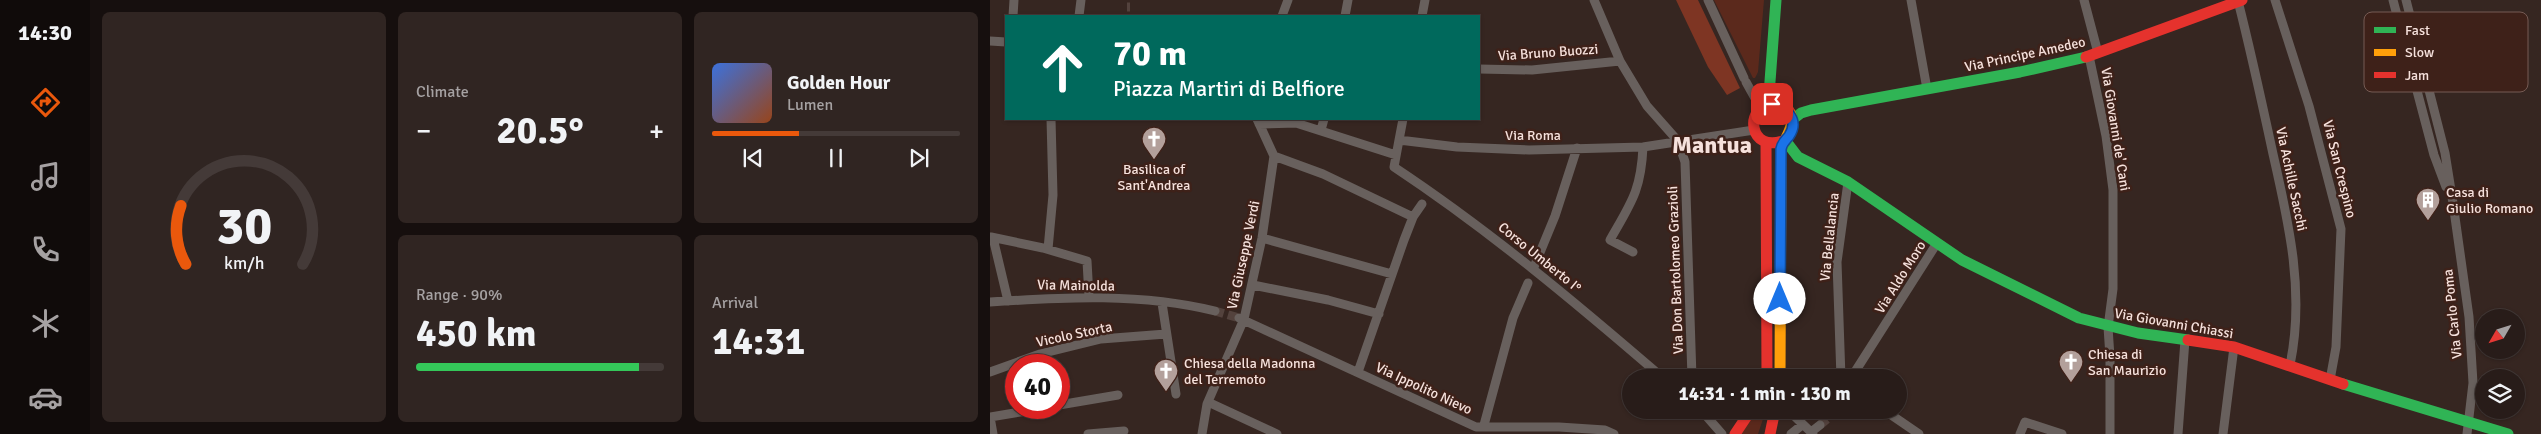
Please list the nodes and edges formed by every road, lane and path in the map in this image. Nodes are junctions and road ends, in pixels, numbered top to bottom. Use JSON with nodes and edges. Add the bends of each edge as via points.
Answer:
{"nodes":[{"id":1,"x":1014,"y":0,"type":"edge"},
{"id":2,"x":1081,"y":0,"type":"edge"},
{"id":3,"x":1288,"y":0,"type":"edge"},
{"id":4,"x":1348,"y":0,"type":"edge"},
{"id":5,"x":1425,"y":0,"type":"edge"},
{"id":6,"x":1594,"y":0,"type":"edge"},
{"id":7,"x":1708,"y":0,"type":"edge"},
{"id":8,"x":1776,"y":0,"type":"edge"},
{"id":9,"x":1911,"y":0,"type":"edge"},
{"id":10,"x":2084,"y":0,"type":"edge"},
{"id":11,"x":2276,"y":0,"type":"edge"},
{"id":12,"x":2240,"y":1,"type":"edge"},
{"id":13,"x":1014,"y":15,"type":"edge"},
{"id":14,"x":1079,"y":15,"type":"edge"},
{"id":15,"x":1282,"y":15,"type":"edge"},
{"id":16,"x":1345,"y":15,"type":"edge"},
{"id":17,"x":1422,"y":15,"type":"edge"},
{"id":18,"x":990,"y":41,"type":"edge"},
{"id":19,"x":1005,"y":42,"type":"edge"},
{"id":20,"x":2094,"y":54,"type":"junction"},
{"id":21,"x":1620,"y":61,"type":"junction"},
{"id":22,"x":1480,"y":69,"type":"edge"},
{"id":23,"x":1927,"y":89,"type":"junction"},
{"id":24,"x":2417,"y":92,"type":"edge"},
{"id":25,"x":2429,"y":92,"type":"edge"},
{"id":26,"x":1764,"y":107,"type":"junction"},
{"id":27,"x":1051,"y":120,"type":"edge"},
{"id":28,"x":1404,"y":120,"type":"edge"},
{"id":29,"x":1792,"y":120,"type":"junction"},
{"id":30,"x":1258,"y":122,"type":"edge"},
{"id":31,"x":1323,"y":123,"type":"edge"},
{"id":32,"x":1754,"y":130,"type":"junction"},
{"id":33,"x":1402,"y":140,"type":"junction"},
{"id":34,"x":1784,"y":140,"type":"junction"},
{"id":35,"x":1678,"y":141,"type":"junction"},
{"id":36,"x":1766,"y":143,"type":"junction"},
{"id":37,"x":1643,"y":147,"type":"junction"},
{"id":38,"x":1577,"y":148,"type":"junction"},
{"id":39,"x":1396,"y":155,"type":"junction"},
{"id":40,"x":1274,"y":156,"type":"junction"},
{"id":41,"x":1848,"y":182,"type":"junction"},
{"id":42,"x":2453,"y":203,"type":"junction"},
{"id":43,"x":1422,"y":204,"type":"dead end"},
{"id":44,"x":1413,"y":217,"type":"junction"},
{"id":45,"x":1262,"y":238,"type":"junction"},
{"id":46,"x":1937,"y":243,"type":"junction"},
{"id":47,"x":1045,"y":248,"type":"junction"},
{"id":48,"x":1633,"y":252,"type":"dead end"},
{"id":49,"x":1534,"y":267,"type":"junction"},
{"id":50,"x":1392,"y":274,"type":"junction"},
{"id":51,"x":1528,"y":283,"type":"dead end"},
{"id":52,"x":1253,"y":285,"type":"junction"},
{"id":53,"x":1089,"y":297,"type":"junction"},
{"id":54,"x":1008,"y":301,"type":"junction"},
{"id":55,"x":990,"y":302,"type":"edge"},
{"id":56,"x":1162,"y":302,"type":"junction"},
{"id":57,"x":1215,"y":311,"type":"tunnel mouth"},
{"id":58,"x":1379,"y":314,"type":"junction"},
{"id":59,"x":1241,"y":319,"type":"junction"},
{"id":60,"x":2108,"y":327,"type":"junction"},
{"id":61,"x":1166,"y":334,"type":"junction"},
{"id":62,"x":2185,"y":340,"type":"junction"},
{"id":63,"x":2234,"y":348,"type":"junction"},
{"id":64,"x":2290,"y":365,"type":"junction"},
{"id":65,"x":1653,"y":369,"type":"edge"},
{"id":66,"x":1692,"y":369,"type":"edge"},
{"id":67,"x":1767,"y":369,"type":"edge"},
{"id":68,"x":1780,"y":369,"type":"edge"},
{"id":69,"x":1841,"y":369,"type":"edge"},
{"id":70,"x":1857,"y":369,"type":"edge"},
{"id":71,"x":990,"y":372,"type":"edge"},
{"id":72,"x":1358,"y":372,"type":"junction"},
{"id":73,"x":2330,"y":380,"type":"junction"},
{"id":74,"x":1176,"y":394,"type":"dead end"},
{"id":75,"x":1118,"y":395,"type":"dead end"},
{"id":76,"x":1208,"y":402,"type":"junction"},
{"id":77,"x":1070,"y":403,"type":"edge"},
{"id":78,"x":1005,"y":415,"type":"edge"},
{"id":79,"x":990,"y":417,"type":"edge"},
{"id":80,"x":1711,"y":419,"type":"edge"},
{"id":81,"x":1745,"y":419,"type":"edge"},
{"id":82,"x":1773,"y":419,"type":"edge"},
{"id":83,"x":1796,"y":419,"type":"edge"},
{"id":84,"x":1898,"y":419,"type":"edge"},
{"id":85,"x":2470,"y":422,"type":"junction"},
{"id":86,"x":1802,"y":425,"type":"junction"},
{"id":87,"x":1820,"y":425,"type":"tunnel mouth"},
{"id":88,"x":1911,"y":428,"type":"junction"},
{"id":89,"x":1477,"y":429,"type":"edge"},
{"id":90,"x":1124,"y":431,"type":"dead end"},
{"id":91,"x":1606,"y":432,"type":"edge"},
{"id":92,"x":1812,"y":433,"type":"edge"},
{"id":93,"x":993,"y":434,"type":"edge"},
{"id":94,"x":1088,"y":434,"type":"edge"},
{"id":95,"x":1202,"y":434,"type":"edge"},
{"id":96,"x":1277,"y":434,"type":"edge"},
{"id":97,"x":1614,"y":434,"type":"edge"},
{"id":98,"x":1722,"y":434,"type":"edge"},
{"id":99,"x":1734,"y":434,"type":"edge"},
{"id":100,"x":1770,"y":434,"type":"edge"},
{"id":101,"x":1791,"y":434,"type":"edge"},
{"id":102,"x":1904,"y":434,"type":"edge"},
{"id":103,"x":1919,"y":434,"type":"edge"},
{"id":104,"x":2020,"y":434,"type":"edge"},
{"id":105,"x":2062,"y":434,"type":"edge"},
{"id":106,"x":2110,"y":434,"type":"edge"},
{"id":107,"x":2178,"y":434,"type":"edge"},
{"id":108,"x":2223,"y":434,"type":"edge"},
{"id":109,"x":2467,"y":434,"type":"edge"},
{"id":110,"x":2508,"y":434,"type":"edge"}],
"edges":[{"from":1,"to":13,"type":"street"},
{"from":2,"to":14,"type":"street"},
{"from":3,"to":15,"type":"street"},
{"from":4,"to":16,"type":"street"},
{"from":5,"to":17,"type":"street"},
{"from":6,"to":21,"type":"street"},
{"from":7,"to":26,"type":"street","via":[[1745,80]]},
{"from":8,"to":26,"type":"street","via":[[1769,95]]},
{"from":9,"to":23,"type":"street"},
{"from":10,"to":20,"type":"street","name":"Via Giovanni de' Cani"},
{"from":11,"to":73,"type":"street","name":"Via San Crespino","via":[[2309,106],[2341,229],[2336,347]]},
{"from":12,"to":20,"type":"street","name":"Via Principe Amedeo"},
{"from":12,"to":64,"type":"street","name":"Via Achille Sacchi","via":[[2294,262],[2296,333]]},
{"from":18,"to":19,"type":"street"},
{"from":20,"to":23,"type":"street","name":"Via Principe Amedeo"},
{"from":20,"to":60,"type":"street","name":"Via Giovanni de' Cani","via":[[2113,190],[2113,289]]},
{"from":21,"to":22,"type":"street","name":"Via Bruno Buozzi","via":[[1532,70]]},
{"from":21,"to":35,"type":"street","via":[[1647,106]]},
{"from":23,"to":29,"type":"street","name":"Via Principe Amedeo","via":[[1807,111]]},
{"from":24,"to":42,"type":"street","name":"Via Carlo Poma","via":[[2434,155]]},
{"from":25,"to":42,"type":"street","name":"Via Carlo Poma","via":[[2445,153]]},
{"from":26,"to":29,"type":"street","via":[[1782,106]]},
{"from":26,"to":32,"type":"street","via":[[1754,118]]},
{"from":27,"to":47,"type":"street","via":[[1052,195]]},
{"from":28,"to":33,"type":"street"},
{"from":29,"to":34,"type":"street","via":[[1792,129]]},
{"from":30,"to":31,"type":"street"},
{"from":30,"to":40,"type":"street"},
{"from":31,"to":39,"type":"street"},
{"from":32,"to":35,"type":"street","name":"Via Roma"},
{"from":32,"to":36,"type":"street","via":[[1757,137]]},
{"from":33,"to":38,"type":"street","name":"Via Roma","via":[[1457,147]]},
{"from":33,"to":39,"type":"street"},
{"from":34,"to":36,"type":"street"},
{"from":34,"to":41,"type":"street","name":"Via Giovanni Chiassi","via":[[1791,151],[1806,162]]},
{"from":34,"to":68,"type":"street","via":[[1781,149]]},
{"from":35,"to":37,"type":"street","name":"Via Roma"},
{"from":35,"to":66,"type":"street","name":"Via Don Bartolomeo Grazioli","via":[[1685,162]]},
{"from":36,"to":67,"type":"street"},
{"from":37,"to":38,"type":"street","name":"Via Roma"},
{"from":37,"to":48,"type":"street","via":[[1636,194],[1610,240]]},
{"from":38,"to":49,"type":"street"},
{"from":39,"to":49,"type":"street","name":"Corso Umberto I°","via":[[1394,167]]},
{"from":40,"to":44,"type":"street","via":[[1323,174]]},
{"from":40,"to":45,"type":"street","name":"Via Giuseppe Verdi"},
{"from":41,"to":46,"type":"street","name":"Via Giovanni Chiassi"},
{"from":41,"to":69,"type":"street","name":"Via Bellalancia","via":[[1837,262]]},
{"from":42,"to":85,"type":"street","name":"Via Carlo Poma","via":[[2469,317],[2473,383]]},
{"from":43,"to":44,"type":"street"},
{"from":44,"to":50,"type":"street"},
{"from":45,"to":50,"type":"street"},
{"from":45,"to":52,"type":"street","name":"Via Giuseppe Verdi"},
{"from":46,"to":60,"type":"street","name":"Via Giovanni Chiassi","via":[[1962,260],[2079,318]]},
{"from":46,"to":70,"type":"street","name":"Via Aldo Moro"},
{"from":47,"to":53,"type":"street","via":[[1087,261]]},
{"from":47,"to":54,"type":"street","via":[[992,238]]},
{"from":49,"to":65,"type":"street","name":"Corso Umberto I°"},
{"from":50,"to":58,"type":"street"},
{"from":51,"to":89,"type":"street","via":[[1517,306]]},
{"from":52,"to":58,"type":"street"},
{"from":52,"to":59,"type":"street","name":"Via Giuseppe Verdi"},
{"from":53,"to":54,"type":"street","name":"Via Mainolda"},
{"from":53,"to":56,"type":"street","name":"Via Mainolda"},
{"from":54,"to":55,"type":"street","name":"Via Mainolda"},
{"from":56,"to":57,"type":"street","name":"Via Mainolda"},
{"from":56,"to":61,"type":"street"},
{"from":58,"to":72,"type":"street"},
{"from":59,"to":72,"type":"street","name":"Via Ippolito Nievo"},
{"from":59,"to":76,"type":"street","name":"Via Giuseppe Verdi"},
{"from":60,"to":62,"type":"street","name":"Via Giovanni Chiassi"},
{"from":60,"to":106,"type":"street","name":"Via Giovanni de' Cani"},
{"from":61,"to":71,"type":"street","name":"Vicolo Storta","via":[[1101,339],[1040,354]]},
{"from":61,"to":74,"type":"street"},
{"from":62,"to":63,"type":"street","name":"Via Giovanni Chiassi"},
{"from":62,"to":107,"type":"street"},
{"from":63,"to":64,"type":"street","name":"Via Giovanni Chiassi"},
{"from":63,"to":108,"type":"street"},
{"from":64,"to":73,"type":"street","name":"Via Giovanni Chiassi"},
{"from":72,"to":89,"type":"street","name":"Via Ippolito Nievo"},
{"from":73,"to":85,"type":"street","name":"Via Giovanni Chiassi"},
{"from":75,"to":77,"type":"street"},
{"from":76,"to":95,"type":"street","name":"Via Giuseppe Verdi"},
{"from":76,"to":96,"type":"street"},
{"from":78,"to":79,"type":"street"},
{"from":79,"to":93,"type":"street"},
{"from":80,"to":98,"type":"street"},
{"from":81,"to":99,"type":"street"},
{"from":82,"to":100,"type":"street"},
{"from":83,"to":86,"type":"street"},
{"from":84,"to":88,"type":"street"},
{"from":85,"to":109,"type":"street","name":"Via Carlo Poma"},
{"from":85,"to":110,"type":"street","name":"Via Giovanni Chiassi"},
{"from":86,"to":92,"type":"street"},
{"from":86,"to":101,"type":"street"},
{"from":87,"to":92,"type":"street"},
{"from":88,"to":102,"type":"street"},
{"from":88,"to":103,"type":"street"},
{"from":89,"to":91,"type":"street","name":"Via Ippolito Nievo"},
{"from":90,"to":94,"type":"street"},
{"from":91,"to":97,"type":"street"},
{"from":104,"to":105,"type":"street","via":[[2025,422]]}]}
